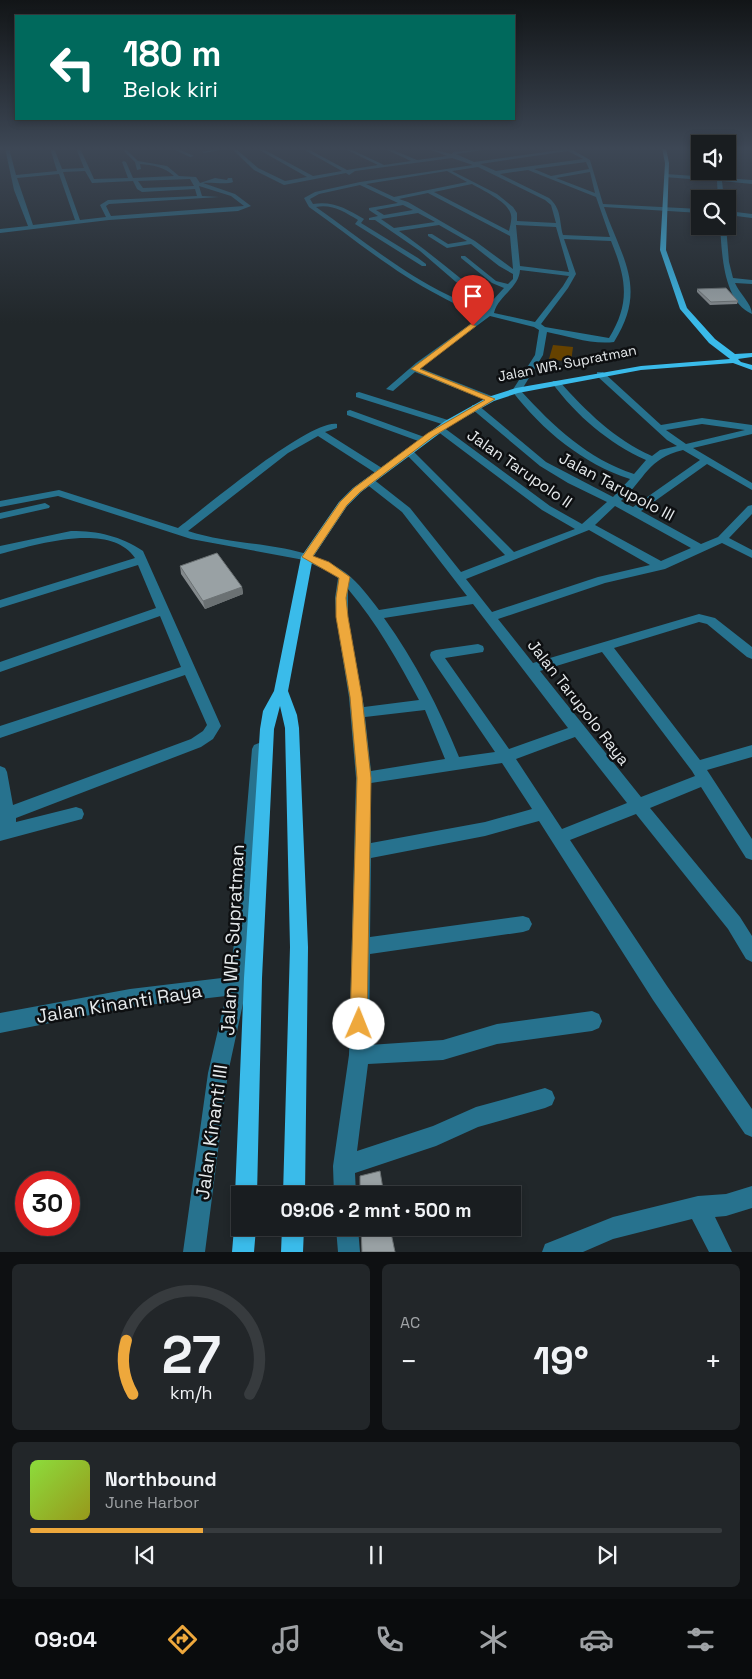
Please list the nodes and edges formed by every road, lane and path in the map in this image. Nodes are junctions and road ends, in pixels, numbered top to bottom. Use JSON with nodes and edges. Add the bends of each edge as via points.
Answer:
{"nodes":[{"id":1,"x":24,"y":206,"type":"edge"},
{"id":2,"x":72,"y":206,"type":"edge"},
{"id":3,"x":104,"y":206,"type":"edge"},
{"id":4,"x":247,"y":206,"type":"edge"},
{"id":5,"x":314,"y":206,"type":"edge"},
{"id":6,"x":336,"y":206,"type":"edge"},
{"id":7,"x":386,"y":206,"type":"edge"},
{"id":8,"x":411,"y":206,"type":"edge"},
{"id":9,"x":458,"y":206,"type":"edge"},
{"id":10,"x":471,"y":206,"type":"dead end"},
{"id":11,"x":509,"y":206,"type":"edge"},
{"id":12,"x":554,"y":206,"type":"edge"},
{"id":13,"x":601,"y":206,"type":"edge"},
{"id":14,"x":631,"y":206,"type":"edge"},
{"id":15,"x":665,"y":208,"type":"junction"},
{"id":16,"x":691,"y":210,"type":"edge"},
{"id":17,"x":418,"y":211,"type":"junction"},
{"id":18,"x":736,"y":214,"type":"edge"},
{"id":19,"x":475,"y":215,"type":"junction"},
{"id":20,"x":752,"y":216,"type":"edge"},
{"id":21,"x":110,"y":218,"type":"junction"},
{"id":22,"x":379,"y":218,"type":"junction"},
{"id":23,"x":362,"y":220,"type":"junction"},
{"id":24,"x":78,"y":222,"type":"junction"},
{"id":25,"x":439,"y":223,"type":"junction"},
{"id":26,"x":513,"y":224,"type":"junction"},
{"id":27,"x":559,"y":225,"type":"junction"},
{"id":28,"x":31,"y":227,"type":"junction"},
{"id":29,"x":393,"y":230,"type":"junction"},
{"id":30,"x":0,"y":232,"type":"edge"},
{"id":31,"x":430,"y":235,"type":"dead end"},
{"id":32,"x":512,"y":235,"type":"junction"},
{"id":33,"x":724,"y":235,"type":"edge"},
{"id":34,"x":561,"y":237,"type":"junction"},
{"id":35,"x":613,"y":240,"type":"junction"},
{"id":36,"x":473,"y":242,"type":"junction"},
{"id":37,"x":463,"y":257,"type":"dead end"},
{"id":38,"x":424,"y":265,"type":"dead end"},
{"id":39,"x":517,"y":271,"type":"junction"},
{"id":40,"x":573,"y":274,"type":"junction"},
{"id":41,"x":729,"y":280,"type":"junction"},
{"id":42,"x":752,"y":282,"type":"edge"},
{"id":43,"x":509,"y":287,"type":"junction"},
{"id":44,"x":491,"y":310,"type":"junction"},
{"id":45,"x":752,"y":312,"type":"edge"},
{"id":46,"x":540,"y":327,"type":"junction"},
{"id":47,"x":581,"y":336,"type":"junction"},
{"id":48,"x":545,"y":343,"type":"junction"},
{"id":49,"x":752,"y":355,"type":"edge"},
{"id":50,"x":734,"y":359,"type":"junction"},
{"id":51,"x":414,"y":369,"type":"junction"},
{"id":52,"x":752,"y":369,"type":"edge"},
{"id":53,"x":600,"y":374,"type":"junction"},
{"id":54,"x":556,"y":383,"type":"junction"},
{"id":55,"x":390,"y":389,"type":"dead end"},
{"id":56,"x":516,"y":391,"type":"junction"},
{"id":57,"x":359,"y":395,"type":"dead end"},
{"id":58,"x":372,"y":399,"type":"junction"},
{"id":59,"x":491,"y":399,"type":"junction"},
{"id":60,"x":363,"y":405,"type":"dead end"},
{"id":61,"x":475,"y":407,"type":"junction"},
{"id":62,"x":350,"y":414,"type":"dead end"},
{"id":63,"x":334,"y":426,"type":"dead end"},
{"id":64,"x":444,"y":426,"type":"junction"},
{"id":65,"x":659,"y":428,"type":"junction"},
{"id":66,"x":752,"y":430,"type":"edge"},
{"id":67,"x":318,"y":432,"type":"junction"},
{"id":68,"x":424,"y":440,"type":"junction"},
{"id":69,"x":686,"y":447,"type":"junction"},
{"id":70,"x":408,"y":452,"type":"junction"},
{"id":71,"x":652,"y":459,"type":"junction"},
{"id":72,"x":706,"y":460,"type":"junction"},
{"id":73,"x":381,"y":472,"type":"junction"},
{"id":74,"x":637,"y":478,"type":"junction"},
{"id":75,"x":369,"y":481,"type":"junction"},
{"id":76,"x":752,"y":487,"type":"edge"},
{"id":77,"x":615,"y":501,"type":"junction"},
{"id":78,"x":0,"y":504,"type":"edge"},
{"id":79,"x":45,"y":506,"type":"dead end"},
{"id":80,"x":752,"y":508,"type":"edge"},
{"id":81,"x":634,"y":511,"type":"junction"},
{"id":82,"x":0,"y":516,"type":"edge"},
{"id":83,"x":585,"y":527,"type":"junction"},
{"id":84,"x":180,"y":532,"type":"junction"},
{"id":85,"x":722,"y":539,"type":"junction"},
{"id":86,"x":701,"y":549,"type":"junction"},
{"id":87,"x":0,"y":550,"type":"edge"},
{"id":88,"x":752,"y":554,"type":"edge"},
{"id":89,"x":307,"y":557,"type":"junction"},
{"id":90,"x":513,"y":557,"type":"junction"},
{"id":91,"x":142,"y":560,"type":"junction"},
{"id":92,"x":661,"y":566,"type":"junction"},
{"id":93,"x":344,"y":577,"type":"junction"},
{"id":94,"x":459,"y":577,"type":"junction"},
{"id":95,"x":476,"y":599,"type":"junction"},
{"id":96,"x":0,"y":604,"type":"edge"},
{"id":97,"x":164,"y":610,"type":"junction"},
{"id":98,"x":376,"y":615,"type":"junction"},
{"id":99,"x":490,"y":618,"type":"junction"},
{"id":100,"x":605,"y":646,"type":"junction"},
{"id":101,"x":478,"y":649,"type":"dead end"},
{"id":102,"x":752,"y":654,"type":"edge"},
{"id":103,"x":0,"y":667,"type":"edge"},
{"id":104,"x":189,"y":668,"type":"junction"},
{"id":105,"x":531,"y":669,"type":"junction"},
{"id":106,"x":281,"y":691,"type":"junction"},
{"id":107,"x":428,"y":704,"type":"junction"},
{"id":108,"x":358,"y":713,"type":"junction"},
{"id":109,"x":267,"y":729,"type":"junction"},
{"id":110,"x":578,"y":730,"type":"junction"},
{"id":111,"x":0,"y":732,"type":"edge"},
{"id":112,"x":752,"y":750,"type":"edge"},
{"id":113,"x":506,"y":756,"type":"junction"},
{"id":114,"x":454,"y":764,"type":"junction"},
{"id":115,"x":0,"y":772,"type":"edge"},
{"id":116,"x":701,"y":773,"type":"junction"},
{"id":117,"x":364,"y":778,"type":"junction"},
{"id":118,"x":637,"y":804,"type":"junction"},
{"id":119,"x":542,"y":812,"type":"junction"},
{"id":120,"x":7,"y":814,"type":"junction"},
{"id":121,"x":76,"y":814,"type":"dead end"},
{"id":122,"x":5,"y":833,"type":"edge"},
{"id":123,"x":558,"y":838,"type":"junction"},
{"id":124,"x":363,"y":852,"type":"junction"},
{"id":125,"x":752,"y":853,"type":"edge"},
{"id":126,"x":523,"y":924,"type":"dead end"},
{"id":127,"x":360,"y":947,"type":"junction"},
{"id":128,"x":751,"y":949,"type":"edge"},
{"id":129,"x":238,"y":985,"type":"junction"},
{"id":130,"x":592,"y":1021,"type":"dead end"},
{"id":131,"x":0,"y":1023,"type":"edge"},
{"id":132,"x":358,"y":1055,"type":"junction"},
{"id":133,"x":545,"y":1098,"type":"dead end"},
{"id":134,"x":752,"y":1127,"type":"edge"},
{"id":135,"x":344,"y":1166,"type":"junction"},
{"id":136,"x":246,"y":1186,"type":"edge"},
{"id":137,"x":294,"y":1186,"type":"edge"},
{"id":138,"x":345,"y":1186,"type":"edge"},
{"id":139,"x":752,"y":1197,"type":"edge"},
{"id":140,"x":698,"y":1207,"type":"junction"},
{"id":141,"x":244,"y":1236,"type":"edge"},
{"id":142,"x":293,"y":1236,"type":"edge"},
{"id":143,"x":348,"y":1236,"type":"edge"},
{"id":144,"x":194,"y":1252,"type":"edge"},
{"id":145,"x":243,"y":1252,"type":"edge"},
{"id":146,"x":292,"y":1252,"type":"edge"},
{"id":147,"x":349,"y":1252,"type":"edge"},
{"id":148,"x":553,"y":1252,"type":"edge"},
{"id":149,"x":721,"y":1252,"type":"edge"}],
"edges":[{"from":1,"to":28,"type":"street"},
{"from":2,"to":24,"type":"street"},
{"from":3,"to":21,"type":"street"},
{"from":4,"to":21,"type":"street"},
{"from":5,"to":44,"type":"street","via":[[393,268],[473,310]]},
{"from":6,"to":23,"type":"street"},
{"from":7,"to":22,"type":"street","via":[[371,209]]},
{"from":8,"to":17,"type":"street"},
{"from":9,"to":19,"type":"street"},
{"from":10,"to":19,"type":"street"},
{"from":11,"to":26,"type":"street","via":[[514,212]]},
{"from":12,"to":27,"type":"street"},
{"from":13,"to":35,"type":"street"},
{"from":14,"to":15,"type":"street"},
{"from":15,"to":16,"type":"street"},
{"from":15,"to":50,"type":"main road","via":[[664,250],[684,308],[712,341]]},
{"from":17,"to":22,"type":"street"},
{"from":17,"to":25,"type":"street"},
{"from":18,"to":20,"type":"street"},
{"from":19,"to":32,"type":"street"},
{"from":21,"to":24,"type":"street"},
{"from":22,"to":23,"type":"street"},
{"from":22,"to":29,"type":"street"},
{"from":23,"to":38,"type":"street","via":[[357,223]]},
{"from":24,"to":28,"type":"street"},
{"from":25,"to":29,"type":"street"},
{"from":25,"to":36,"type":"street"},
{"from":26,"to":27,"type":"street"},
{"from":26,"to":32,"type":"street"},
{"from":27,"to":34,"type":"street"},
{"from":28,"to":30,"type":"street"},
{"from":29,"to":44,"type":"street","via":[[445,268]]},
{"from":31,"to":36,"type":"street","via":[[447,246]]},
{"from":32,"to":39,"type":"street"},
{"from":33,"to":41,"type":"street"},
{"from":34,"to":35,"type":"street"},
{"from":34,"to":40,"type":"street"},
{"from":35,"to":47,"type":"street","via":[[627,276],[629,295],[623,318],[612,339]]},
{"from":36,"to":39,"type":"street","via":[[496,263]]},
{"from":37,"to":43,"type":"street","via":[[494,282]]},
{"from":39,"to":40,"type":"street"},
{"from":39,"to":43,"type":"street","via":[[516,279]]},
{"from":40,"to":46,"type":"street"},
{"from":41,"to":42,"type":"street"},
{"from":41,"to":45,"type":"street"},
{"from":43,"to":44,"type":"street"},
{"from":44,"to":46,"type":"street"},
{"from":44,"to":51,"type":"street"},
{"from":46,"to":47,"type":"street"},
{"from":46,"to":48,"type":"street"},
{"from":47,"to":48,"type":"street"},
{"from":48,"to":56,"type":"street"},
{"from":49,"to":50,"type":"main road","name":"Jalan WR. Supratman","via":[[742,354]]},
{"from":50,"to":52,"type":"main road"},
{"from":50,"to":53,"type":"main road","name":"Jalan WR. Supratman"},
{"from":51,"to":55,"type":"street"},
{"from":51,"to":59,"type":"street"},
{"from":53,"to":54,"type":"main road","name":"Jalan WR. Supratman"},
{"from":53,"to":65,"type":"street"},
{"from":54,"to":56,"type":"main road","name":"Jalan WR. Supratman"},
{"from":54,"to":71,"type":"street","via":[[601,431],[632,451]]},
{"from":56,"to":59,"type":"main road","name":"Jalan WR. Supratman"},
{"from":56,"to":74,"type":"street","via":[[574,446],[603,465]]},
{"from":57,"to":58,"type":"street","name":"Jalan Tarupolo II"},
{"from":58,"to":60,"type":"street"},
{"from":58,"to":64,"type":"street","name":"Jalan Tarupolo II"},
{"from":59,"to":61,"type":"main road","name":"Jalan WR. Supratman"},
{"from":61,"to":64,"type":"main road","name":"Jalan WR. Supratman"},
{"from":61,"to":77,"type":"street","name":"Jalan Tarupolo III","via":[[543,464]]},
{"from":62,"to":68,"type":"street"},
{"from":63,"to":67,"type":"street"},
{"from":64,"to":68,"type":"main road","name":"Jalan WR. Supratman"},
{"from":64,"to":83,"type":"street","name":"Jalan Tarupolo II","via":[[546,508]]},
{"from":65,"to":66,"type":"street","via":[[702,421]]},
{"from":65,"to":69,"type":"street"},
{"from":66,"to":69,"type":"street"},
{"from":67,"to":73,"type":"street"},
{"from":67,"to":84,"type":"street","via":[[285,451]]},
{"from":68,"to":70,"type":"main road","name":"Jalan WR. Supratman"},
{"from":69,"to":71,"type":"street","via":[[669,450]]},
{"from":69,"to":72,"type":"street"},
{"from":70,"to":73,"type":"main road","name":"Jalan WR. Supratman"},
{"from":70,"to":90,"type":"street"},
{"from":71,"to":74,"type":"street"},
{"from":72,"to":76,"type":"street"},
{"from":72,"to":81,"type":"street"},
{"from":73,"to":75,"type":"main road","name":"Jalan WR. Supratman"},
{"from":74,"to":77,"type":"street"},
{"from":75,"to":89,"type":"main road","name":"Jalan WR. Supratman","via":[[343,504]]},
{"from":75,"to":94,"type":"street","name":"Jalan Tarupolo Raya","via":[[406,510]]},
{"from":77,"to":81,"type":"street","name":"Jalan Tarupolo III"},
{"from":77,"to":83,"type":"street"},
{"from":78,"to":84,"type":"street","via":[[57,493]]},
{"from":79,"to":82,"type":"street"},
{"from":80,"to":85,"type":"street"},
{"from":81,"to":86,"type":"street","name":"Jalan Tarupolo III"},
{"from":83,"to":90,"type":"street"},
{"from":83,"to":92,"type":"street","name":"Jalan Tarupolo II"},
{"from":84,"to":89,"type":"street"},
{"from":85,"to":86,"type":"street"},
{"from":85,"to":88,"type":"street"},
{"from":86,"to":92,"type":"street"},
{"from":87,"to":91,"type":"street","via":[[67,535],[101,534],[128,544]]},
{"from":89,"to":93,"type":"street"},
{"from":89,"to":106,"type":"main road","name":"Jalan WR. Supratman"},
{"from":90,"to":94,"type":"street"},
{"from":91,"to":96,"type":"street"},
{"from":91,"to":97,"type":"street"},
{"from":92,"to":99,"type":"street","via":[[602,580]]},
{"from":93,"to":98,"type":"street"},
{"from":93,"to":108,"type":"street","via":[[342,617]]},
{"from":94,"to":95,"type":"street","name":"Jalan Tarupolo Raya"},
{"from":95,"to":98,"type":"street"},
{"from":95,"to":99,"type":"street","name":"Jalan Tarupolo Raya"},
{"from":97,"to":103,"type":"street"},
{"from":97,"to":104,"type":"street"},
{"from":98,"to":107,"type":"street"},
{"from":99,"to":105,"type":"street","name":"Jalan Tarupolo Raya"},
{"from":100,"to":102,"type":"street","via":[[699,618],[712,621]]},
{"from":100,"to":105,"type":"street"},
{"from":100,"to":116,"type":"street"},
{"from":101,"to":113,"type":"street","via":[[436,654]]},
{"from":104,"to":111,"type":"street"},
{"from":104,"to":120,"type":"street","via":[[214,726],[208,735],[196,744]]},
{"from":105,"to":110,"type":"street","name":"Jalan Tarupolo Raya"},
{"from":106,"to":109,"type":"main road","name":"Jalan WR. Supratman","via":[[270,712]]},
{"from":106,"to":137,"type":"main road","via":[[292,728],[299,947]]},
{"from":107,"to":108,"type":"street"},
{"from":107,"to":114,"type":"street"},
{"from":108,"to":117,"type":"street"},
{"from":109,"to":129,"type":"street","name":"Jalan Kinanti III","via":[[260,732]]},
{"from":109,"to":136,"type":"main road","name":"Jalan WR. Supratman","via":[[253,978]]},
{"from":110,"to":113,"type":"street"},
{"from":110,"to":118,"type":"street","name":"Jalan Tarupolo Raya"},
{"from":112,"to":116,"type":"street"},
{"from":113,"to":114,"type":"street"},
{"from":113,"to":119,"type":"street"},
{"from":114,"to":117,"type":"street"},
{"from":115,"to":120,"type":"street"},
{"from":116,"to":118,"type":"street"},
{"from":116,"to":125,"type":"street"},
{"from":117,"to":124,"type":"street"},
{"from":118,"to":123,"type":"street"},
{"from":118,"to":128,"type":"street","name":"Jalan Tarupolo Raya"},
{"from":119,"to":123,"type":"street"},
{"from":119,"to":124,"type":"street","via":[[485,829]]},
{"from":120,"to":122,"type":"street"},
{"from":121,"to":122,"type":"street"},
{"from":123,"to":134,"type":"street"},
{"from":124,"to":127,"type":"street"},
{"from":126,"to":127,"type":"street"},
{"from":127,"to":132,"type":"street"},
{"from":129,"to":131,"type":"street","name":"Jalan Kinanti Raya","via":[[130,998]]},
{"from":129,"to":144,"type":"street","name":"Jalan Kinanti III","via":[[218,1074]]},
{"from":130,"to":132,"type":"street","via":[[498,1034],[443,1050]]},
{"from":132,"to":135,"type":"street"},
{"from":133,"to":135,"type":"street","via":[[484,1114],[436,1136]]},
{"from":135,"to":138,"type":"street"},
{"from":139,"to":140,"type":"street","via":[[726,1205]]},
{"from":140,"to":148,"type":"street","via":[[613,1228]]},
{"from":140,"to":149,"type":"street"},
{"from":141,"to":145,"type":"main road"},
{"from":142,"to":146,"type":"main road"},
{"from":143,"to":147,"type":"street"}]}
